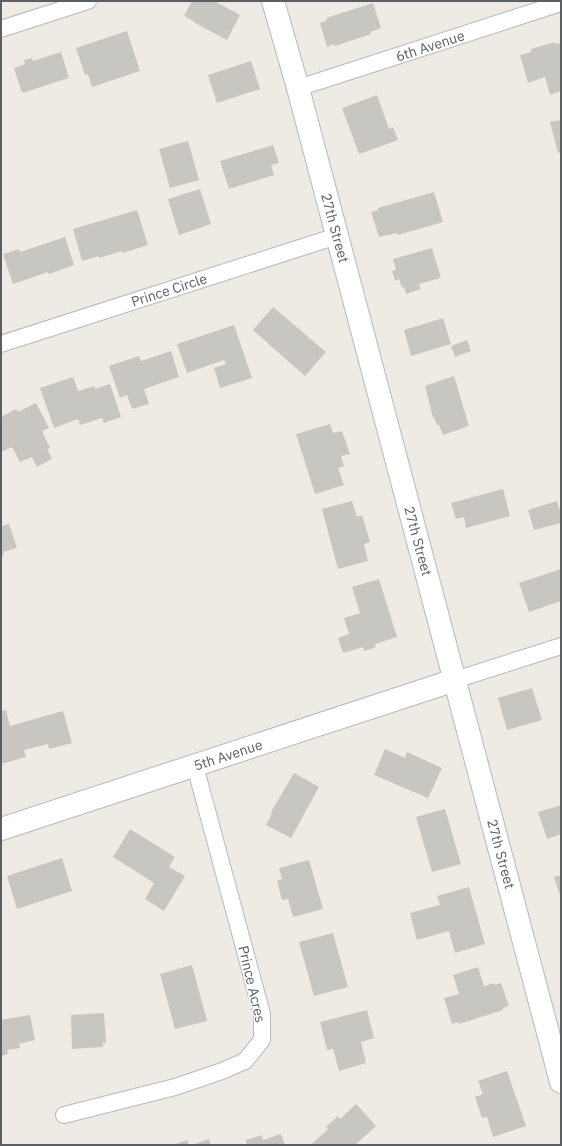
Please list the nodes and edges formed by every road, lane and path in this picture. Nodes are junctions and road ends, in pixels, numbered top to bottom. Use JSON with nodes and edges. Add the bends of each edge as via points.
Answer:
{"nodes":[{"id":1,"x":88,"y":1,"type":"edge"},
{"id":2,"x":273,"y":1,"type":"edge"},
{"id":3,"x":561,"y":3,"type":"edge"},
{"id":4,"x":1,"y":29,"type":"edge"},
{"id":5,"x":298,"y":88,"type":"junction"},
{"id":6,"x":337,"y":236,"type":"junction"},
{"id":7,"x":1,"y":344,"type":"edge"},
{"id":8,"x":561,"y":646,"type":"edge"},
{"id":9,"x":455,"y":680,"type":"junction"},
{"id":10,"x":195,"y":766,"type":"junction"},
{"id":11,"x":1,"y":829,"type":"edge"},
{"id":12,"x":561,"y":1082,"type":"edge"},
{"id":13,"x":64,"y":1115,"type":"dead end"}],
"edges":[{"from":1,"to":4,"type":"street"},
{"from":2,"to":5,"type":"street","name":"27th Street"},
{"from":3,"to":5,"type":"street","name":"6th Avenue"},
{"from":5,"to":6,"type":"street","name":"27th Street"},
{"from":6,"to":7,"type":"street","name":"Prince Circle"},
{"from":6,"to":9,"type":"street","name":"27th Street"},
{"from":8,"to":9,"type":"street"},
{"from":9,"to":10,"type":"street","name":"5th Avenue"},
{"from":9,"to":12,"type":"street","name":"27th Street"},
{"from":10,"to":11,"type":"street","name":"5th Avenue"},
{"from":10,"to":13,"type":"street","name":"Prince Acres","via":[[262,1014],[262,1040],[245,1061],[222,1071],[175,1087]]}]}
